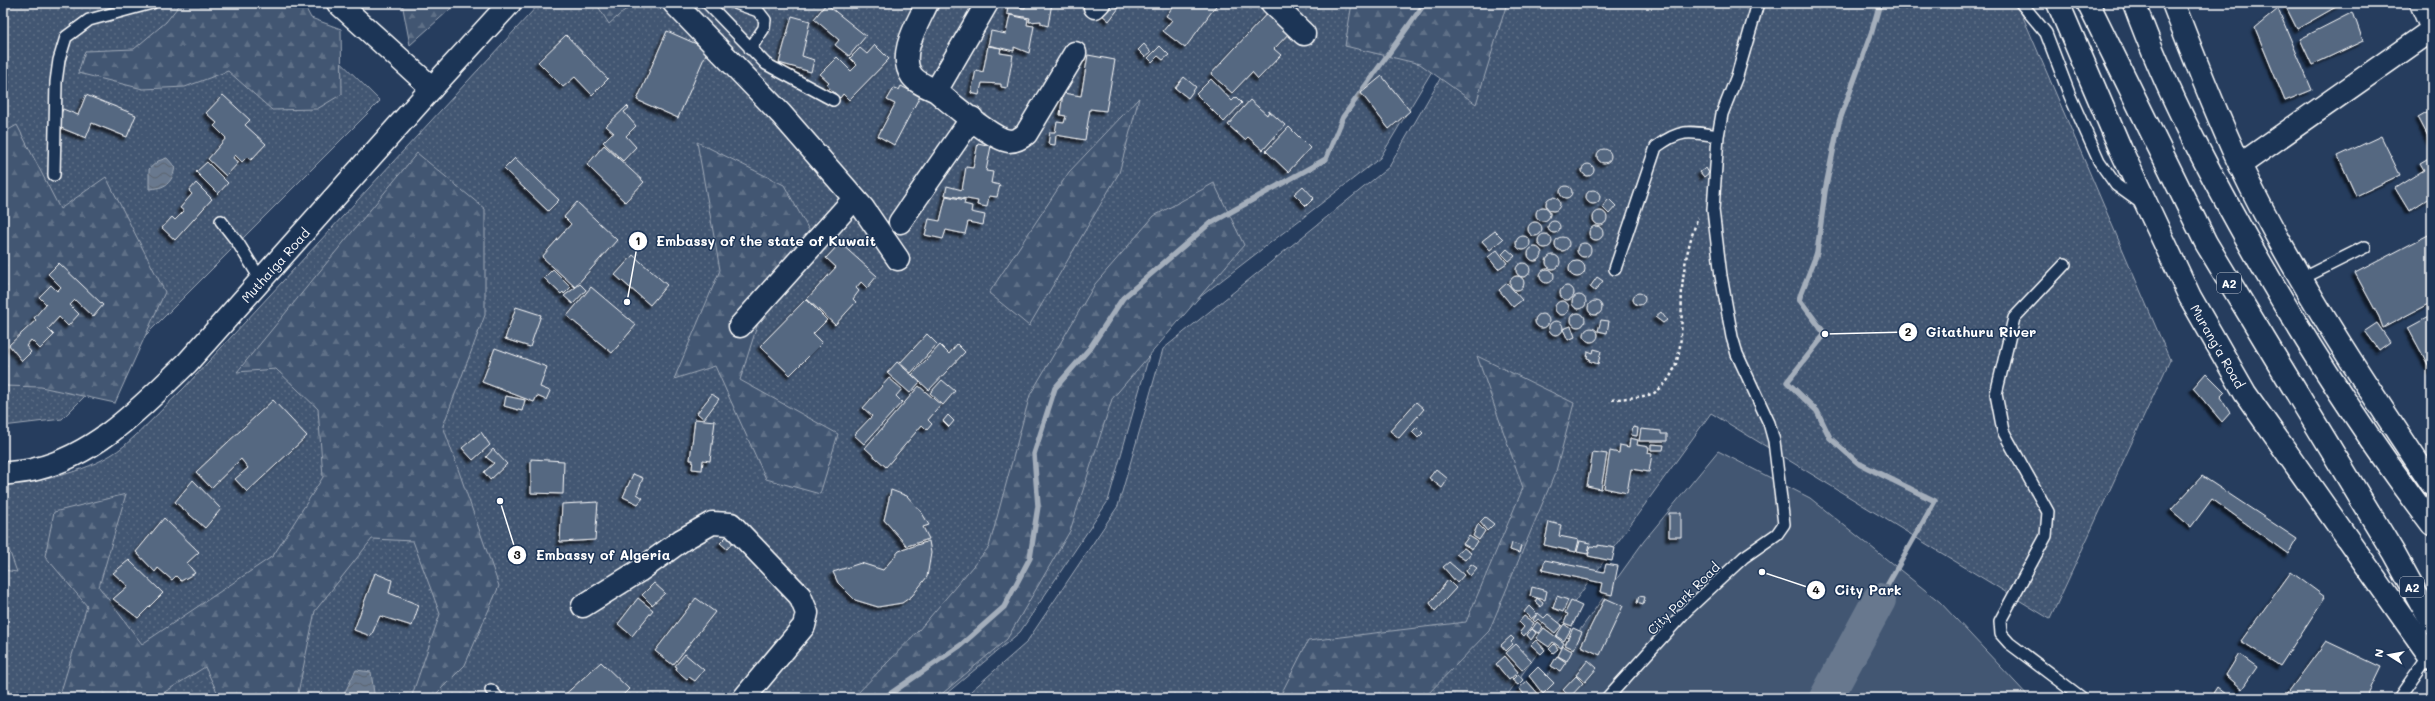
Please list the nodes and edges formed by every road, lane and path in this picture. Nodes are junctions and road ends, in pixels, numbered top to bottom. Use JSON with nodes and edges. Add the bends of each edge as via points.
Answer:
{"nodes":[{"id":1,"x":152,"y":3,"type":"edge"},
{"id":2,"x":338,"y":3,"type":"edge"},
{"id":3,"x":510,"y":3,"type":"edge"},
{"id":4,"x":674,"y":3,"type":"edge"},
{"id":5,"x":707,"y":3,"type":"edge"},
{"id":6,"x":735,"y":3,"type":"edge"},
{"id":7,"x":928,"y":3,"type":"edge"},
{"id":8,"x":987,"y":3,"type":"edge"},
{"id":9,"x":1272,"y":3,"type":"edge"},
{"id":10,"x":1758,"y":3,"type":"edge"},
{"id":11,"x":2021,"y":3,"type":"edge"},
{"id":12,"x":2058,"y":3,"type":"edge"},
{"id":13,"x":2088,"y":3,"type":"edge"},
{"id":14,"x":2134,"y":3,"type":"edge"},
{"id":15,"x":2173,"y":3,"type":"edge"},
{"id":16,"x":2421,"y":3,"type":"edge"},
{"id":17,"x":2432,"y":30,"type":"edge"},
{"id":18,"x":1304,"y":34,"type":"dead end"},
{"id":19,"x":750,"y":49,"type":"junction"},
{"id":20,"x":1075,"y":53,"type":"dead end"},
{"id":21,"x":432,"y":88,"type":"junction"},
{"id":22,"x":936,"y":91,"type":"junction"},
{"id":23,"x":833,"y":100,"type":"dead end"},
{"id":24,"x":972,"y":118,"type":"junction"},
{"id":25,"x":1718,"y":136,"type":"junction"},
{"id":26,"x":2240,"y":165,"type":"junction"},
{"id":27,"x":54,"y":175,"type":"dead end"},
{"id":28,"x":854,"y":199,"type":"junction"},
{"id":29,"x":2148,"y":208,"type":"junction"},
{"id":30,"x":1713,"y":210,"type":"junction"},
{"id":31,"x":220,"y":221,"type":"dead end"},
{"id":32,"x":900,"y":222,"type":"dead end"},
{"id":33,"x":2365,"y":247,"type":"dead end"},
{"id":34,"x":898,"y":259,"type":"dead end"},
{"id":35,"x":2065,"y":264,"type":"dead end"},
{"id":36,"x":1615,"y":269,"type":"dead end"},
{"id":37,"x":2301,"y":279,"type":"junction"},
{"id":38,"x":262,"y":280,"type":"junction"},
{"id":39,"x":740,"y":326,"type":"dead end"},
{"id":40,"x":1612,"y":400,"type":"dead end"},
{"id":41,"x":3,"y":474,"type":"edge"},
{"id":42,"x":2432,"y":484,"type":"edge"},
{"id":43,"x":2432,"y":524,"type":"edge"},
{"id":44,"x":2393,"y":552,"type":"junction"},
{"id":45,"x":2432,"y":592,"type":"edge"},
{"id":46,"x":582,"y":606,"type":"dead end"},
{"id":47,"x":2432,"y":623,"type":"edge"},
{"id":48,"x":2431,"y":657,"type":"edge"},
{"id":49,"x":744,"y":698,"type":"edge"},
{"id":50,"x":1607,"y":698,"type":"edge"},
{"id":51,"x":2082,"y":698,"type":"edge"},
{"id":52,"x":2400,"y":698,"type":"edge"}],
"edges":[{"from":1,"to":27,"type":"lane","via":[[89,20],[66,37],[56,82]]},
{"from":2,"to":21,"type":"main road"},
{"from":3,"to":21,"type":"main road","name":"Muthaiga Road"},
{"from":4,"to":28,"type":"main road","via":[[781,114]]},
{"from":5,"to":19,"type":"lane"},
{"from":6,"to":19,"type":"lane","via":[[758,10],[765,20],[764,28]]},
{"from":7,"to":22,"type":"main road","via":[[908,47],[906,64],[912,77]]},
{"from":8,"to":22,"type":"main road"},
{"from":9,"to":18,"type":"main road"},
{"from":10,"to":25,"type":"lane","via":[[1737,76],[1722,114]]},
{"from":11,"to":29,"type":"lane","via":[[2046,33],[2099,162],[2116,185]]},
{"from":12,"to":29,"type":"main road","name":"Murang'a Road","via":[[2078,54]]},
{"from":13,"to":44,"type":"main road","number":"A2","via":[[2206,243]]},
{"from":14,"to":43,"type":"main road","via":[[2179,110],[2228,206],[2309,347]]},
{"from":15,"to":26,"type":"main road"},
{"from":16,"to":17,"type":"main road"},
{"from":17,"to":26,"type":"main road"},
{"from":19,"to":23,"type":"lane","via":[[766,64]]},
{"from":20,"to":24,"type":"main road","via":[[1026,134],[1018,140],[1010,141],[997,137]]},
{"from":21,"to":38,"type":"main road","name":"Muthaiga Road"},
{"from":22,"to":24,"type":"main road"},
{"from":24,"to":32,"type":"main road"},
{"from":25,"to":30,"type":"lane"},
{"from":25,"to":36,"type":"lane","via":[[1694,131],[1672,135],[1656,147]]},
{"from":26,"to":37,"type":"main road"},
{"from":28,"to":34,"type":"main road"},
{"from":28,"to":39,"type":"main road"},
{"from":29,"to":48,"type":"main road","name":"Murang'a Road","via":[[2190,297],[2244,393]]},
{"from":30,"to":40,"type":"path","via":[[1700,214],[1690,239],[1682,288],[1681,341],[1672,374],[1653,393]]},
{"from":30,"to":50,"type":"lane","name":"City Park Road","via":[[1732,337],[1737,354],[1769,423],[1774,441],[1784,524],[1777,534],[1744,558],[1686,610]]},
{"from":31,"to":38,"type":"lane"},
{"from":33,"to":37,"type":"lane"},
{"from":35,"to":51,"type":"lane","via":[[2014,318],[1996,394],[2002,432],[2048,512],[2046,536],[2000,621],[2001,634],[2009,643]]},
{"from":37,"to":42,"type":"main road","via":[[2351,363]]},
{"from":38,"to":41,"type":"main road","name":"Muthaiga Road","via":[[188,363],[114,430],[79,453],[36,469]]},
{"from":44,"to":45,"type":"main road"},
{"from":44,"to":47,"type":"main road","number":"A2"},
{"from":46,"to":49,"type":"main road","via":[[682,540],[712,524],[731,524],[800,596],[806,613],[804,626]]},
{"from":48,"to":52,"type":"lane"}]}
